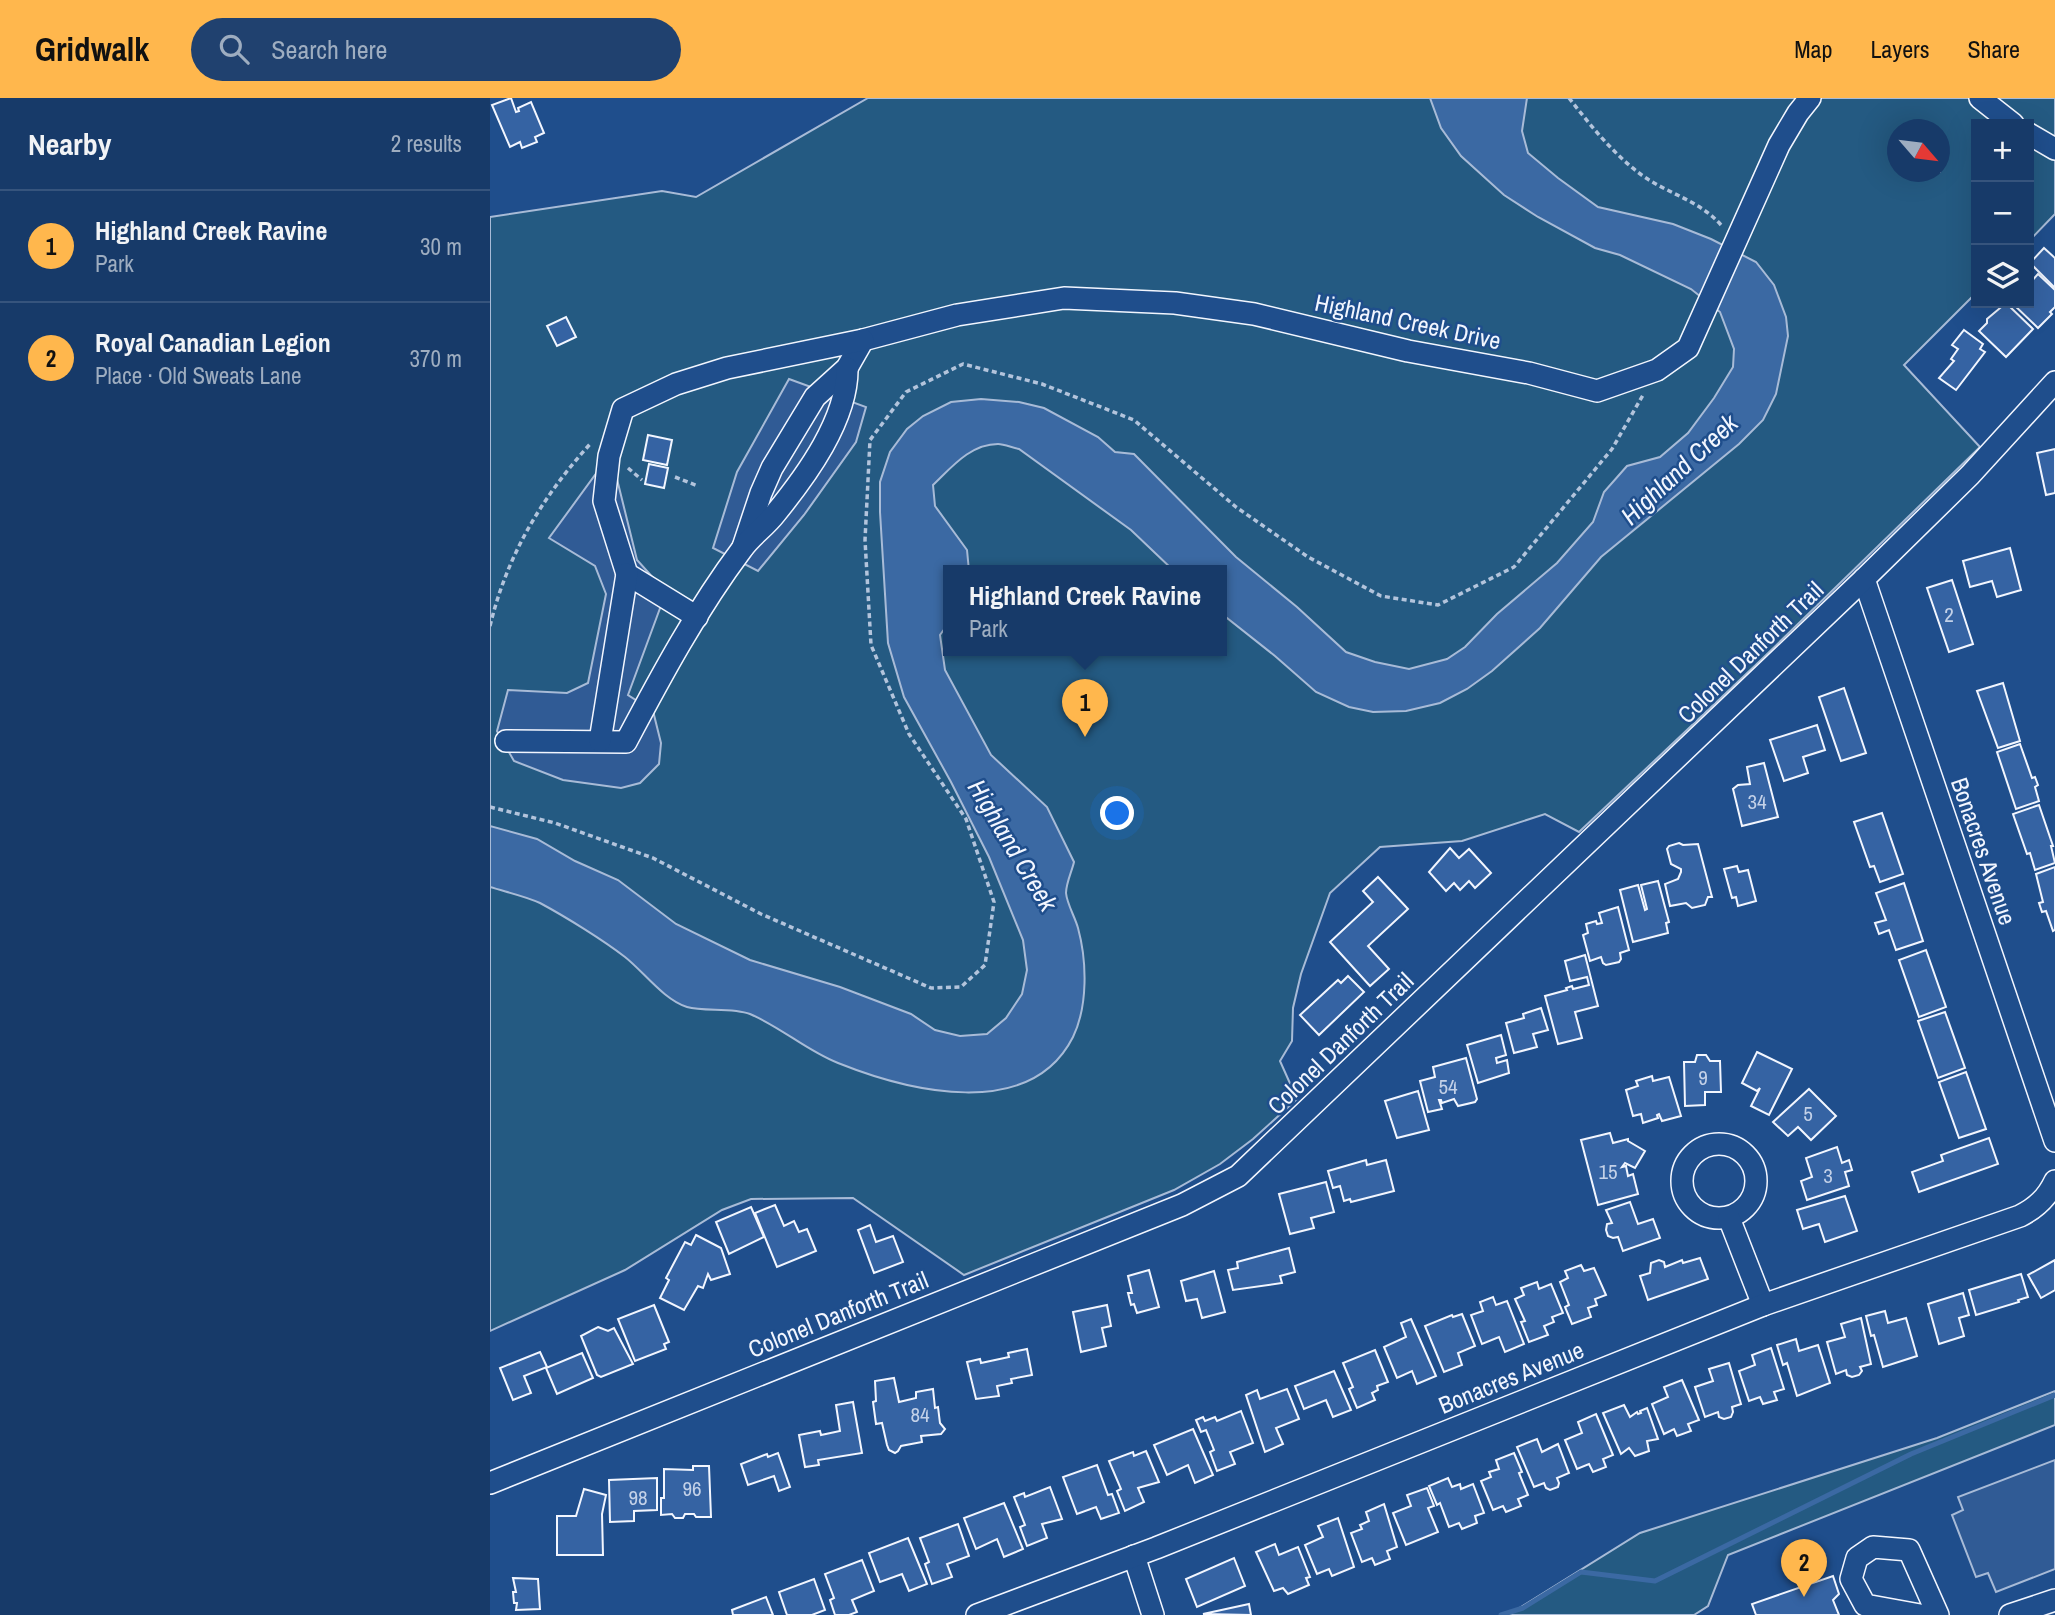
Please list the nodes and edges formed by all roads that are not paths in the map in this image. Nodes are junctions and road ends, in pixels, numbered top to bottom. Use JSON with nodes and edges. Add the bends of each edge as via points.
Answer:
{"nodes":[{"id":1,"x":1810,"y":98,"type":"edge"},
{"id":2,"x":1980,"y":98,"type":"edge"},
{"id":3,"x":2007,"y":119,"type":"edge"},
{"id":4,"x":2034,"y":137,"type":"edge"},
{"id":5,"x":2055,"y":149,"type":"edge"},
{"id":6,"x":863,"y":340,"type":"junction"},
{"id":7,"x":847,"y":368,"type":"junction"},
{"id":8,"x":2055,"y":382,"type":"edge"},
{"id":9,"x":743,"y":547,"type":"junction"},
{"id":10,"x":628,"y":574,"type":"junction"},
{"id":11,"x":1864,"y":579,"type":"junction"},
{"id":12,"x":697,"y":617,"type":"junction"},
{"id":13,"x":506,"y":741,"type":"dead end"},
{"id":14,"x":600,"y":741,"type":"junction"},
{"id":15,"x":2055,"y":1141,"type":"edge"},
{"id":16,"x":2055,"y":1181,"type":"edge"},
{"id":17,"x":1729,"y":1218,"type":"dead end"},
{"id":18,"x":1763,"y":1305,"type":"junction"},
{"id":19,"x":490,"y":1483,"type":"edge"},
{"id":20,"x":1134,"y":1556,"type":"junction"},
{"id":21,"x":2055,"y":1600,"type":"edge"},
{"id":22,"x":978,"y":1615,"type":"edge"},
{"id":23,"x":1153,"y":1615,"type":"edge"},
{"id":24,"x":1920,"y":1615,"type":"edge"},
{"id":25,"x":1938,"y":1615,"type":"edge"},
{"id":26,"x":2010,"y":1615,"type":"edge"}],
"edges":[{"from":1,"to":6,"type":"street","name":"Highland Creek Drive","via":[[1779,145],[1688,348],[1657,370],[1597,391],[1254,314],[1175,303],[1064,298],[957,315]]},
{"from":2,"to":3,"type":"street"},
{"from":4,"to":5,"type":"street"},
{"from":6,"to":7,"type":"street"},
{"from":6,"to":10,"type":"street","name":"Highland Creek Drive","via":[[727,368],[676,384],[623,409],[609,456],[604,501]]},
{"from":7,"to":9,"type":"street","via":[[815,397],[772,468]]},
{"from":7,"to":9,"type":"street","via":[[839,415],[774,517]]},
{"from":8,"to":11,"type":"street","name":"Colonel Danforth Trail","via":[[1970,475]]},
{"from":9,"to":12,"type":"street"},
{"from":10,"to":12,"type":"street"},
{"from":10,"to":14,"type":"street"},
{"from":11,"to":15,"type":"street","name":"Bonacres Avenue"},
{"from":11,"to":19,"type":"street","name":"Colonel Danforth Trail","via":[[1238,1176],[1182,1205]]},
{"from":12,"to":14,"type":"street","via":[[626,742]]},
{"from":13,"to":14,"type":"street"},
{"from":16,"to":18,"type":"street","name":"Bonacres Avenue","via":[[2048,1196],[2020,1216]]},
{"from":17,"to":18,"type":"street"},
{"from":18,"to":20,"type":"street","name":"Bonacres Avenue"},
{"from":20,"to":22,"type":"street","name":"Bonacres Avenue"},
{"from":20,"to":23,"type":"street"},
{"from":21,"to":26,"type":"street"},
{"from":24,"to":25,"type":"street","via":[[1865,1605],[1851,1579],[1857,1558],[1873,1547],[1909,1550]]}]}
